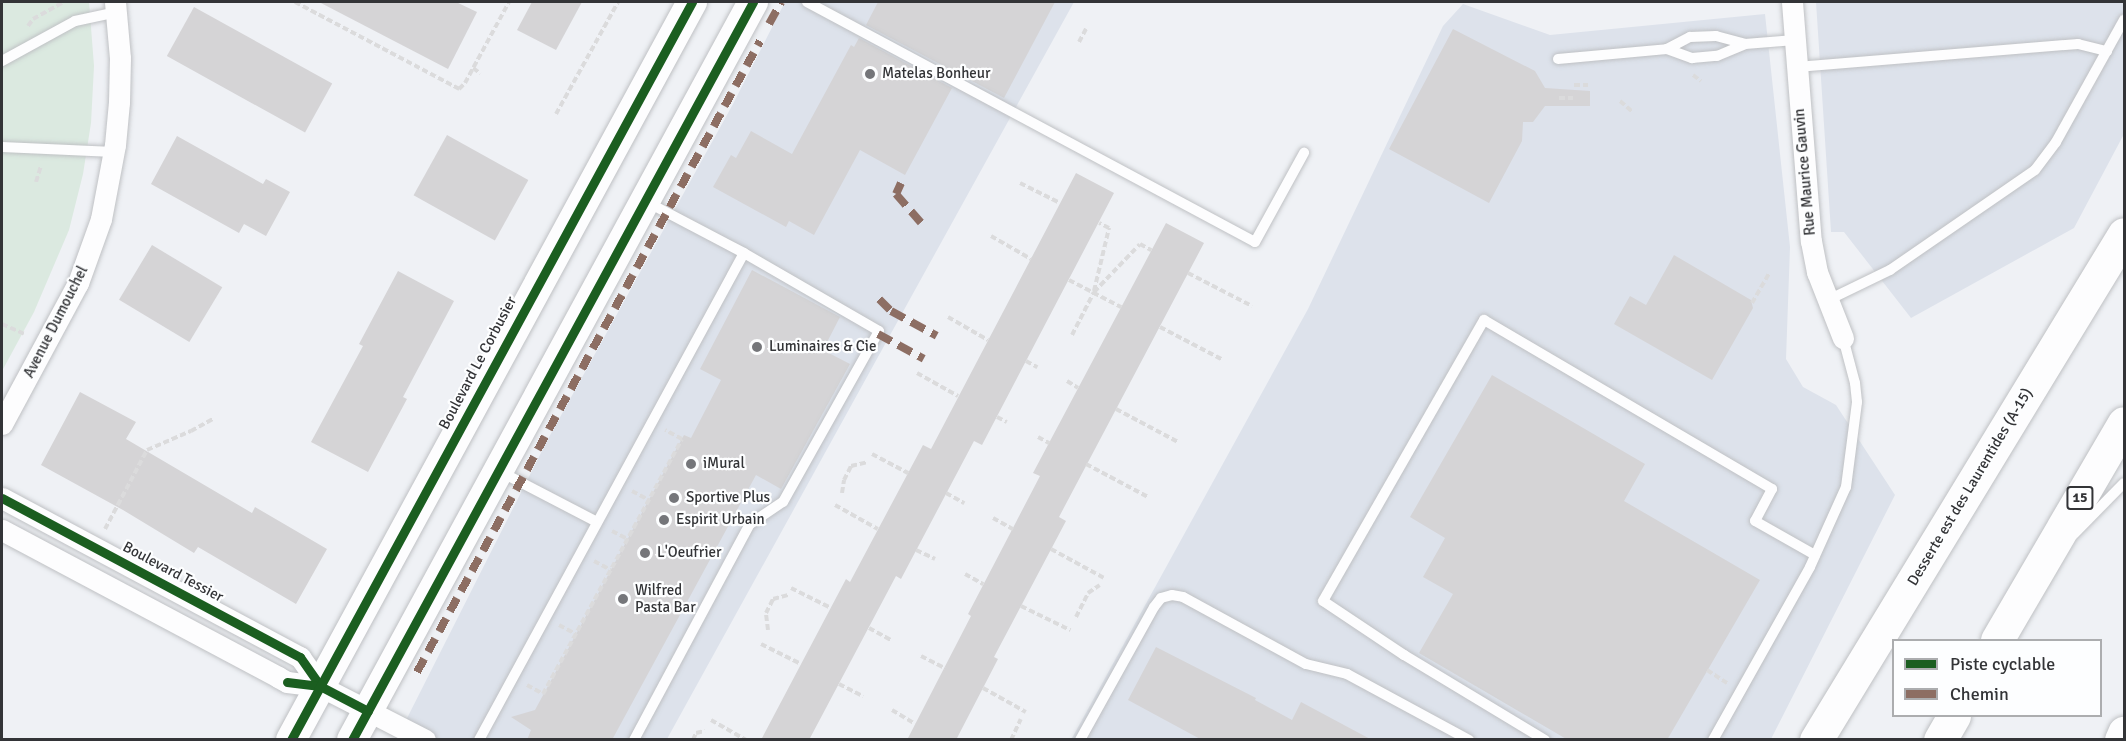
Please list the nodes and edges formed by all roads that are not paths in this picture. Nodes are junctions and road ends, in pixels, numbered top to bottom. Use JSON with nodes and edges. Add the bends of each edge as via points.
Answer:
{"nodes":[{"id":1,"x":692,"y":2,"type":"edge"},
{"id":2,"x":753,"y":2,"type":"edge"},
{"id":3,"x":807,"y":2,"type":"edge"},
{"id":4,"x":1791,"y":2,"type":"edge"},
{"id":5,"x":116,"y":7,"type":"edge"},
{"id":6,"x":2124,"y":20,"type":"edge"},
{"id":7,"x":1794,"y":40,"type":"junction"},
{"id":8,"x":1744,"y":45,"type":"junction"},
{"id":9,"x":1667,"y":49,"type":"junction"},
{"id":10,"x":2107,"y":51,"type":"junction"},
{"id":11,"x":1558,"y":59,"type":"dead end"},
{"id":12,"x":2,"y":61,"type":"edge"},
{"id":13,"x":1797,"y":67,"type":"junction"},
{"id":14,"x":2,"y":147,"type":"edge"},
{"id":15,"x":114,"y":152,"type":"junction"},
{"id":16,"x":1304,"y":153,"type":"dead end"},
{"id":17,"x":644,"y":200,"type":"junction"},
{"id":18,"x":2124,"y":234,"type":"edge"},
{"id":19,"x":744,"y":253,"type":"junction"},
{"id":20,"x":1828,"y":300,"type":"junction"},
{"id":21,"x":1843,"y":338,"type":"joint"},
{"id":22,"x":2124,"y":423,"type":"edge"},
{"id":23,"x":2,"y":424,"type":"edge"},
{"id":24,"x":497,"y":471,"type":"junction"},
{"id":25,"x":2124,"y":483,"type":"edge"},
{"id":26,"x":2,"y":498,"type":"edge"},
{"id":27,"x":597,"y":522,"type":"junction"},
{"id":28,"x":2,"y":530,"type":"edge"},
{"id":29,"x":1815,"y":555,"type":"junction"},
{"id":30,"x":2036,"y":572,"type":"junction"},
{"id":31,"x":1998,"y":639,"type":"edge"},
{"id":32,"x":320,"y":686,"type":"junction"},
{"id":33,"x":368,"y":711,"type":"junction"},
{"id":34,"x":1953,"y":717,"type":"edge"},
{"id":35,"x":2124,"y":733,"type":"edge"},
{"id":36,"x":291,"y":740,"type":"edge"},
{"id":37,"x":352,"y":740,"type":"edge"},
{"id":38,"x":425,"y":740,"type":"edge"},
{"id":39,"x":479,"y":740,"type":"edge"},
{"id":40,"x":634,"y":740,"type":"edge"},
{"id":41,"x":1080,"y":740,"type":"edge"},
{"id":42,"x":1469,"y":740,"type":"edge"},
{"id":43,"x":1545,"y":740,"type":"edge"},
{"id":44,"x":1713,"y":740,"type":"edge"},
{"id":45,"x":1816,"y":740,"type":"edge"},
{"id":46,"x":1940,"y":740,"type":"edge"},
{"id":47,"x":2121,"y":740,"type":"edge"}],
"edges":[{"from":1,"to":32,"type":"street","name":"Boulevard Le Corbusier"},
{"from":2,"to":17,"type":"street"},
{"from":3,"to":16,"type":"lane","via":[[1255,242]]},
{"from":4,"to":7,"type":"street","name":"Rue Maurice Gauvin"},
{"from":5,"to":12,"type":"lane","via":[[75,21]]},
{"from":5,"to":15,"type":"street","name":"Avenue Dumouchel","via":[[120,81]]},
{"from":6,"to":10,"type":"lane"},
{"from":7,"to":8,"type":"lane"},
{"from":7,"to":13,"type":"street","name":"Rue Maurice Gauvin"},
{"from":8,"to":9,"type":"lane","via":[[1717,56],[1692,58]]},
{"from":8,"to":9,"type":"lane","via":[[1716,36],[1690,37]]},
{"from":9,"to":11,"type":"lane"},
{"from":10,"to":13,"type":"lane","via":[[2078,44]]},
{"from":10,"to":20,"type":"lane","via":[[2035,170],[1890,270]]},
{"from":13,"to":20,"type":"street","name":"Rue Maurice Gauvin","via":[[1811,241],[1817,273]]},
{"from":14,"to":15,"type":"lane"},
{"from":15,"to":23,"type":"street","name":"Avenue Dumouchel","via":[[101,219],[78,284]]},
{"from":17,"to":19,"type":"lane"},
{"from":17,"to":24,"type":"street"},
{"from":18,"to":45,"type":"main road","name":"Desserte est des Laurentides (A-15)"},
{"from":19,"to":27,"type":"lane"},
{"from":19,"to":40,"type":"lane","via":[[879,331],[783,502],[750,524]]},
{"from":20,"to":21,"type":"street","name":"Rue Maurice Gauvin"},
{"from":21,"to":29,"type":"lane","via":[[1857,402],[1851,458],[1846,487]]},
{"from":22,"to":30,"type":"main road","number":"15"},
{"from":24,"to":27,"type":"lane"},
{"from":24,"to":33,"type":"street"},
{"from":25,"to":30,"type":"lane"},
{"from":26,"to":32,"type":"street","name":"Boulevard Tessier","via":[[300,657]]},
{"from":27,"to":39,"type":"lane"},
{"from":28,"to":32,"type":"street","name":"Boulevard Tessier","via":[[278,677]]},
{"from":29,"to":43,"type":"lane","via":[[1755,521],[1772,489],[1484,320],[1323,601]]},
{"from":29,"to":44,"type":"lane"},
{"from":30,"to":31,"type":"main road","number":"15"},
{"from":32,"to":33,"type":"street","name":"Boulevard Tessier"},
{"from":32,"to":36,"type":"street","name":"Boulevard Le Corbusier"},
{"from":33,"to":37,"type":"street"},
{"from":33,"to":38,"type":"street","name":"Boulevard Tessier"},
{"from":34,"to":46,"type":"main road"},
{"from":35,"to":47,"type":"main road"},
{"from":41,"to":42,"type":"lane","via":[[1153,608],[1161,598],[1172,595],[1183,597],[1306,664],[1347,674]]}]}
